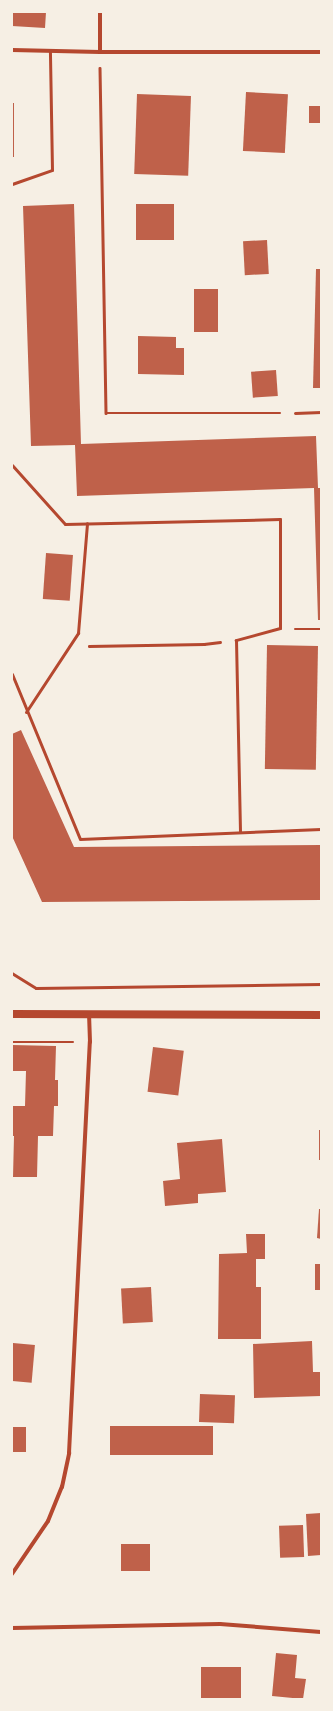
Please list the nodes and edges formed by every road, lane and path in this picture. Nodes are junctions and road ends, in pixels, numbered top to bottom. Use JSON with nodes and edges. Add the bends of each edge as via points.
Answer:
{"nodes":[{"id":1,"x":100,"y":12,"type":"edge"},
{"id":2,"x":12,"y":50,"type":"edge"},
{"id":3,"x":50,"y":50,"type":"junction"},
{"id":4,"x":100,"y":52,"type":"junction"},
{"id":5,"x":321,"y":52,"type":"edge"},
{"id":6,"x":12,"y":184,"type":"edge"},
{"id":7,"x":321,"y":412,"type":"edge"},
{"id":8,"x":295,"y":413,"type":"joint"},
{"id":9,"x":12,"y":465,"type":"edge"},
{"id":10,"x":87,"y":523,"type":"junction"},
{"id":11,"x":280,"y":628,"type":"junction"},
{"id":12,"x":321,"y":629,"type":"edge"},
{"id":13,"x":236,"y":640,"type":"junction"},
{"id":14,"x":85,"y":646,"type":"dead end"},
{"id":15,"x":12,"y":674,"type":"edge"},
{"id":16,"x":26,"y":712,"type":"junction"},
{"id":17,"x":321,"y":829,"type":"edge"},
{"id":18,"x":240,"y":832,"type":"junction"},
{"id":19,"x":12,"y":973,"type":"edge"},
{"id":20,"x":321,"y":984,"type":"edge"},
{"id":21,"x":12,"y":1014,"type":"edge"},
{"id":22,"x":89,"y":1015,"type":"junction"},
{"id":23,"x":321,"y":1015,"type":"edge"},
{"id":24,"x":12,"y":1042,"type":"edge"},
{"id":25,"x":90,"y":1042,"type":"junction"},
{"id":26,"x":12,"y":1574,"type":"edge"},
{"id":27,"x":12,"y":1628,"type":"edge"},
{"id":28,"x":321,"y":1632,"type":"edge"}],
"edges":[{"from":1,"to":4,"type":"street"},
{"from":2,"to":3,"type":"street"},
{"from":3,"to":4,"type":"street"},
{"from":3,"to":6,"type":"lane","via":[[52,170]]},
{"from":4,"to":5,"type":"street"},
{"from":4,"to":8,"type":"path","via":[[106,413]]},
{"from":7,"to":8,"type":"lane"},
{"from":9,"to":10,"type":"lane","via":[[65,524]]},
{"from":10,"to":11,"type":"lane","via":[[280,519]]},
{"from":10,"to":16,"type":"lane","via":[[78,633]]},
{"from":11,"to":12,"type":"path"},
{"from":11,"to":13,"type":"lane"},
{"from":13,"to":14,"type":"path","via":[[204,644]]},
{"from":13,"to":18,"type":"lane"},
{"from":15,"to":16,"type":"lane"},
{"from":16,"to":18,"type":"lane","via":[[80,839]]},
{"from":17,"to":18,"type":"lane"},
{"from":19,"to":20,"type":"path","via":[[36,988]]},
{"from":21,"to":22,"type":"main road"},
{"from":22,"to":23,"type":"main road"},
{"from":22,"to":25,"type":"street"},
{"from":24,"to":25,"type":"path"},
{"from":25,"to":26,"type":"street","via":[[69,1453],[62,1487],[48,1522]]},
{"from":27,"to":28,"type":"street","via":[[220,1624]]}]}
